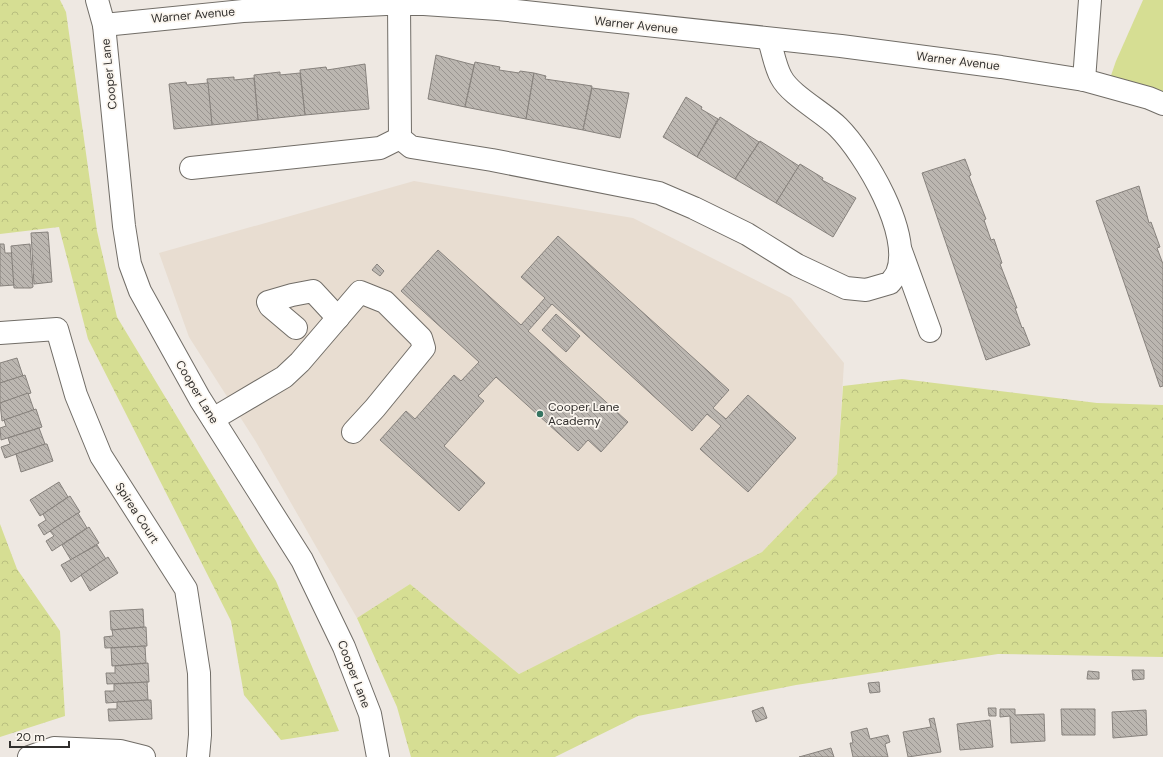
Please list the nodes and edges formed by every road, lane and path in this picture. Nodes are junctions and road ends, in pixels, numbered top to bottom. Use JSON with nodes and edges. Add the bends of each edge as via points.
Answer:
{"nodes":[{"id":1,"x":97,"y":0,"type":"edge"},
{"id":2,"x":1090,"y":0,"type":"edge"},
{"id":3,"x":399,"y":4,"type":"junction"},
{"id":4,"x":104,"y":25,"type":"junction"},
{"id":5,"x":769,"y":40,"type":"junction"},
{"id":6,"x":1084,"y":80,"type":"junction"},
{"id":7,"x":1163,"y":104,"type":"edge"},
{"id":8,"x":400,"y":138,"type":"junction"},
{"id":9,"x":191,"y":168,"type":"dead end"},
{"id":10,"x":900,"y":249,"type":"junction"},
{"id":11,"x":338,"y":318,"type":"junction"},
{"id":12,"x":296,"y":328,"type":"dead end"},
{"id":13,"x":930,"y":331,"type":"dead end"},
{"id":14,"x":0,"y":333,"type":"edge"},
{"id":15,"x":213,"y":420,"type":"junction"},
{"id":16,"x":353,"y":432,"type":"dead end"},
{"id":17,"x":29,"y":757,"type":"edge"},
{"id":18,"x":144,"y":757,"type":"edge"},
{"id":19,"x":198,"y":757,"type":"edge"},
{"id":20,"x":378,"y":757,"type":"edge"}],
"edges":[{"from":1,"to":4,"type":"street","name":"Cooper Lane"},
{"from":2,"to":6,"type":"street"},
{"from":3,"to":4,"type":"street","name":"Warner Avenue","via":[[243,11]]},
{"from":3,"to":5,"type":"street","name":"Warner Avenue","via":[[498,9]]},
{"from":3,"to":8,"type":"street"},
{"from":4,"to":15,"type":"street","name":"Cooper Lane","via":[[130,264],[140,292],[158,328]]},
{"from":5,"to":6,"type":"street","name":"Warner Avenue","via":[[908,54]]},
{"from":5,"to":10,"type":"street","via":[[781,78],[837,126],[856,146],[895,221]]},
{"from":6,"to":7,"type":"street","name":"Warner Avenue"},
{"from":8,"to":9,"type":"street","via":[[380,148]]},
{"from":8,"to":10,"type":"street","via":[[411,147],[659,193],[747,234],[797,265],[846,288],[866,290],[890,283],[897,273]]},
{"from":10,"to":13,"type":"street"},
{"from":11,"to":12,"type":"street","via":[[312,292],[268,302]]},
{"from":11,"to":15,"type":"street","via":[[284,377]]},
{"from":11,"to":16,"type":"street","via":[[360,292],[385,302],[421,338],[424,348]]},
{"from":14,"to":19,"type":"street","name":"Spirea Court","via":[[57,330],[76,395],[101,456],[186,589],[199,672]]},
{"from":15,"to":20,"type":"street","name":"Cooper Lane","via":[[302,560],[344,647],[370,714]]},
{"from":17,"to":18,"type":"street","via":[[54,748],[120,751]]}]}
